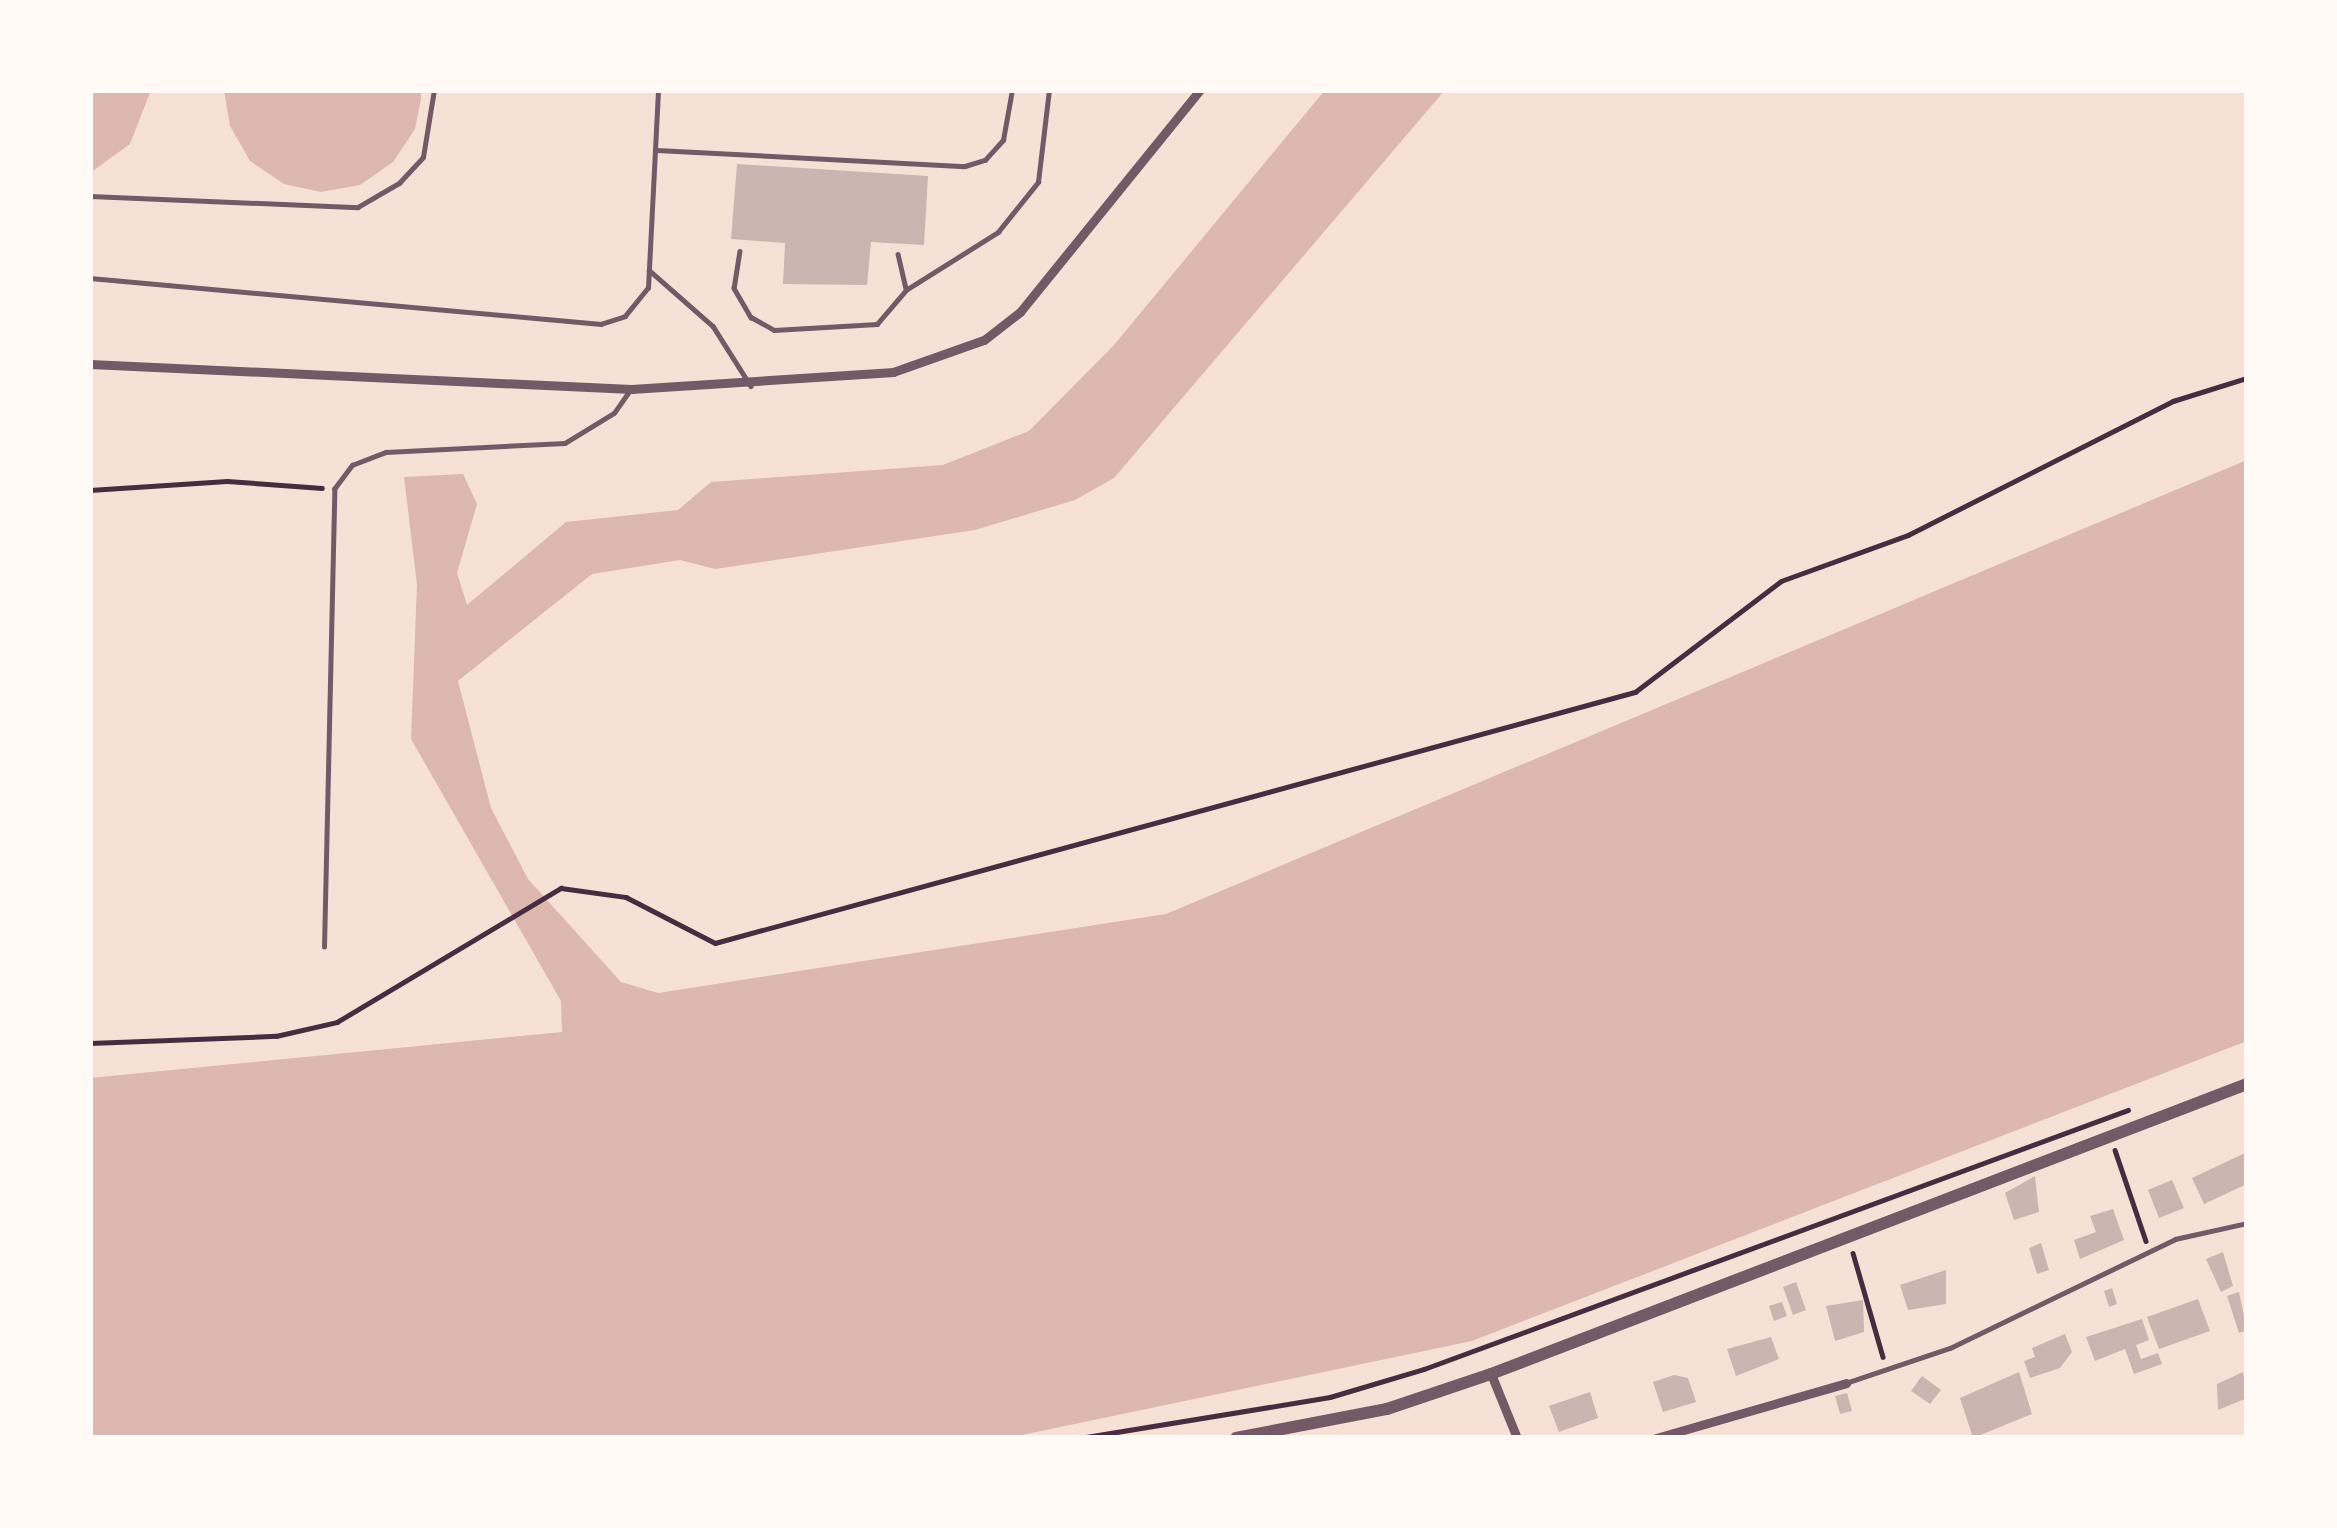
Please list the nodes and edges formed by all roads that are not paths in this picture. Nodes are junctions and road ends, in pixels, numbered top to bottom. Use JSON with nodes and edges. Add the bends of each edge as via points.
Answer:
{"nodes":[{"id":1,"x":434,"y":90,"type":"edge"},
{"id":2,"x":658,"y":90,"type":"edge"},
{"id":3,"x":1012,"y":90,"type":"edge"},
{"id":4,"x":1049,"y":90,"type":"edge"},
{"id":5,"x":1200,"y":90,"type":"edge"},
{"id":6,"x":656,"y":150,"type":"junction"},
{"id":7,"x":90,"y":196,"type":"edge"},
{"id":8,"x":740,"y":251,"type":"dead end"},
{"id":9,"x":898,"y":254,"type":"dead end"},
{"id":10,"x":649,"y":270,"type":"junction"},
{"id":11,"x":90,"y":278,"type":"edge"},
{"id":12,"x":906,"y":290,"type":"junction"},
{"id":13,"x":90,"y":364,"type":"edge"},
{"id":14,"x":751,"y":386,"type":"junction"},
{"id":15,"x":632,"y":389,"type":"junction"},
{"id":16,"x":324,"y":947,"type":"dead end"},
{"id":17,"x":2247,"y":1084,"type":"edge"},
{"id":18,"x":2247,"y":1223,"type":"edge"},
{"id":19,"x":1491,"y":1374,"type":"junction"},
{"id":20,"x":1846,"y":1383,"type":"joint"},
{"id":21,"x":1236,"y":1438,"type":"edge"},
{"id":22,"x":1517,"y":1438,"type":"edge"},
{"id":23,"x":1656,"y":1438,"type":"edge"}],
"edges":[{"from":1,"to":7,"type":"lane","via":[[423,157],[358,207]]},
{"from":2,"to":6,"type":"lane"},
{"from":3,"to":6,"type":"lane","via":[[1003,140],[985,160],[965,166]]},
{"from":4,"to":12,"type":"lane","via":[[1038,182],[998,232]]},
{"from":5,"to":14,"type":"street","via":[[1019,312],[984,340],[893,372]]},
{"from":6,"to":10,"type":"lane"},
{"from":8,"to":12,"type":"lane","via":[[734,288],[751,317],[774,331],[877,324]]},
{"from":9,"to":12,"type":"lane"},
{"from":10,"to":11,"type":"lane","via":[[648,288],[625,316],[601,324]]},
{"from":10,"to":14,"type":"lane","via":[[713,326]]},
{"from":13,"to":15,"type":"street"},
{"from":14,"to":15,"type":"street"},
{"from":15,"to":16,"type":"lane","via":[[614,413],[565,443],[386,452],[352,465],[334,489]]},
{"from":17,"to":19,"type":"street","via":[[2140,1114],[2109,1133]]},
{"from":18,"to":20,"type":"lane","via":[[2175,1239],[1888,1374]]},
{"from":19,"to":21,"type":"street","via":[[1387,1409]]},
{"from":19,"to":22,"type":"street"},
{"from":20,"to":23,"type":"street"}]}
